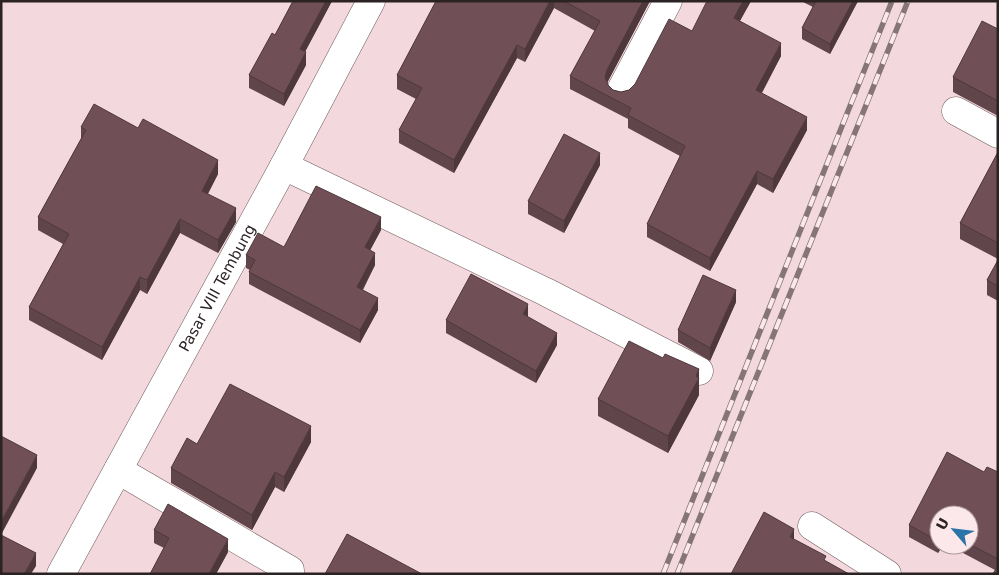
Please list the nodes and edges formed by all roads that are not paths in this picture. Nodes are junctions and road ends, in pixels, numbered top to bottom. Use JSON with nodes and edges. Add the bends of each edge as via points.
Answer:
{"nodes":[{"id":1,"x":371,"y":1,"type":"edge"},
{"id":2,"x":668,"y":1,"type":"edge"},
{"id":3,"x":622,"y":90,"type":"edge"},
{"id":4,"x":956,"y":112,"type":"dead end"},
{"id":5,"x":998,"y":134,"type":"edge"},
{"id":6,"x":284,"y":166,"type":"junction"},
{"id":7,"x":699,"y":371,"type":"edge"},
{"id":8,"x":118,"y":470,"type":"junction"},
{"id":9,"x":812,"y":526,"type":"dead end"},
{"id":10,"x":61,"y":574,"type":"edge"},
{"id":11,"x":290,"y":574,"type":"edge"},
{"id":12,"x":887,"y":574,"type":"edge"}],
"edges":[{"from":1,"to":6,"type":"street","name":"Pasar VIII Tembung"},
{"from":2,"to":3,"type":"street"},
{"from":4,"to":5,"type":"street"},
{"from":6,"to":7,"type":"street","via":[[546,292]]},
{"from":6,"to":8,"type":"street","name":"Pasar VIII Tembung"},
{"from":8,"to":10,"type":"street","name":"Pasar VIII Tembung"},
{"from":8,"to":11,"type":"street","via":[[290,570]]},
{"from":9,"to":12,"type":"street"}]}
